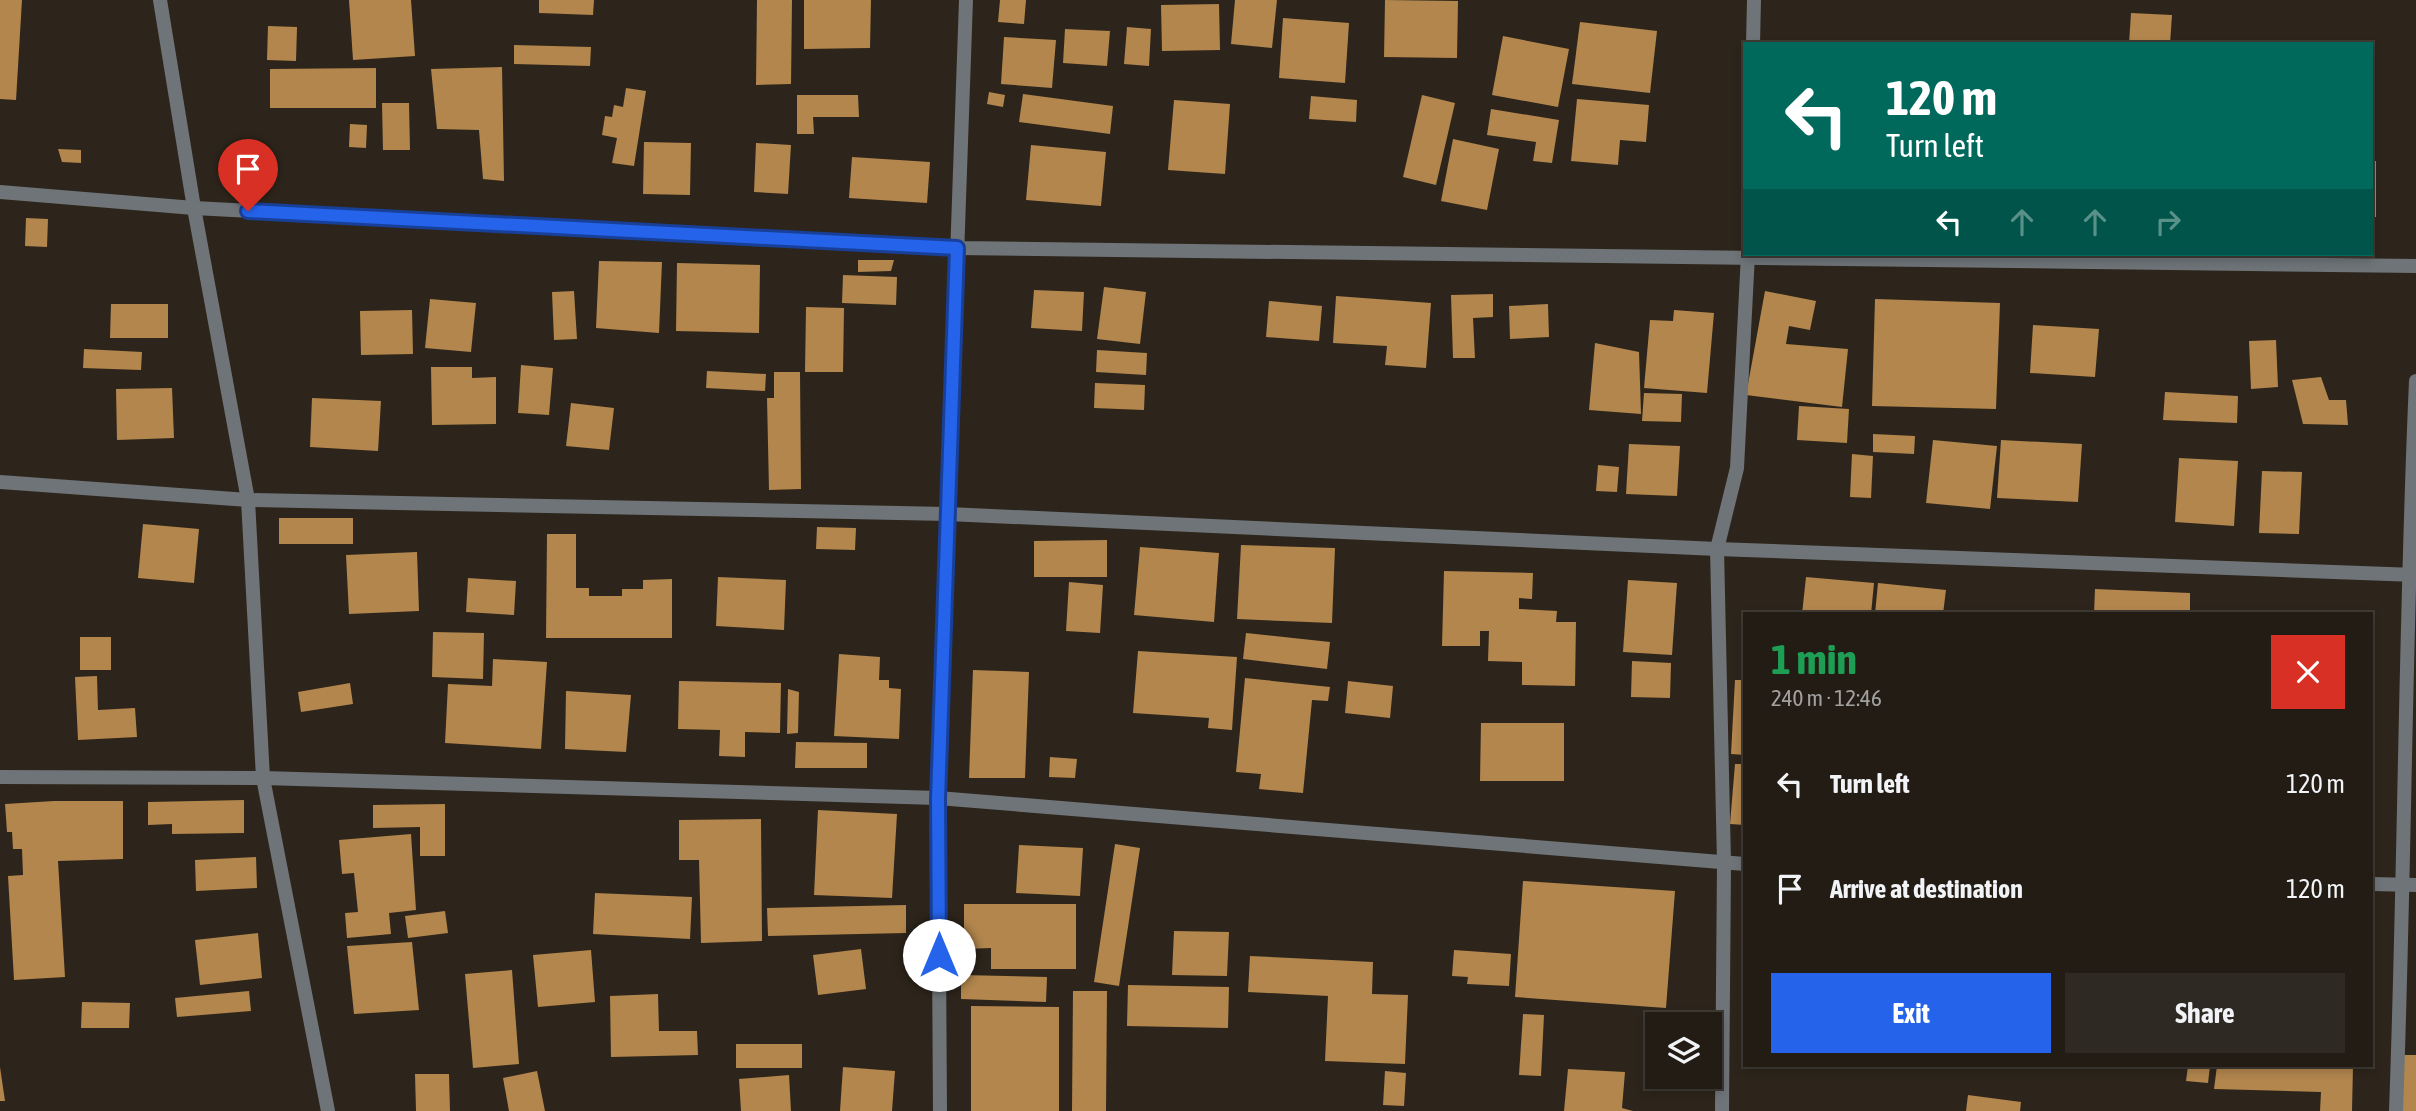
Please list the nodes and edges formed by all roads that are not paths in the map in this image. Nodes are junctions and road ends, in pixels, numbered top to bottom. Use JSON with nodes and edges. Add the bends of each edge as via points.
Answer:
{"nodes":[{"id":1,"x":160,"y":0,"type":"edge"},
{"id":2,"x":966,"y":0,"type":"edge"},
{"id":3,"x":1754,"y":0,"type":"edge"},
{"id":4,"x":1753,"y":42,"type":"edge"},
{"id":5,"x":0,"y":192,"type":"edge"},
{"id":6,"x":194,"y":208,"type":"junction"},
{"id":7,"x":957,"y":248,"type":"junction"},
{"id":8,"x":1748,"y":257,"type":"edge"},
{"id":9,"x":2416,"y":266,"type":"edge"},
{"id":10,"x":2416,"y":381,"type":"edge"},
{"id":11,"x":0,"y":482,"type":"edge"},
{"id":12,"x":248,"y":500,"type":"junction"},
{"id":13,"x":948,"y":514,"type":"junction"},
{"id":14,"x":1717,"y":549,"type":"junction"},
{"id":15,"x":2412,"y":575,"type":"edge"},
{"id":16,"x":0,"y":777,"type":"edge"},
{"id":17,"x":263,"y":778,"type":"junction"},
{"id":18,"x":938,"y":799,"type":"junction"},
{"id":19,"x":1724,"y":863,"type":"junction"},
{"id":20,"x":1743,"y":864,"type":"edge"},
{"id":21,"x":2373,"y":884,"type":"edge"},
{"id":22,"x":2410,"y":885,"type":"edge"},
{"id":23,"x":328,"y":1111,"type":"edge"},
{"id":24,"x":940,"y":1111,"type":"edge"},
{"id":25,"x":1722,"y":1111,"type":"edge"},
{"id":26,"x":2396,"y":1111,"type":"edge"}],
"edges":[{"from":1,"to":6,"type":"street"},
{"from":2,"to":7,"type":"street"},
{"from":3,"to":4,"type":"street"},
{"from":5,"to":6,"type":"street"},
{"from":6,"to":7,"type":"street"},
{"from":6,"to":12,"type":"street"},
{"from":7,"to":8,"type":"street"},
{"from":7,"to":13,"type":"street"},
{"from":8,"to":9,"type":"street"},
{"from":8,"to":14,"type":"street","via":[[1737,468]]},
{"from":10,"to":15,"type":"street"},
{"from":11,"to":12,"type":"street"},
{"from":12,"to":13,"type":"street"},
{"from":12,"to":17,"type":"street"},
{"from":13,"to":14,"type":"street"},
{"from":13,"to":18,"type":"street"},
{"from":14,"to":15,"type":"street"},
{"from":14,"to":19,"type":"street"},
{"from":15,"to":22,"type":"street"},
{"from":16,"to":17,"type":"street"},
{"from":17,"to":18,"type":"street"},
{"from":17,"to":23,"type":"street"},
{"from":18,"to":19,"type":"street"},
{"from":18,"to":24,"type":"street"},
{"from":19,"to":20,"type":"street"},
{"from":19,"to":25,"type":"street"},
{"from":21,"to":22,"type":"street"},
{"from":22,"to":26,"type":"street"}]}
